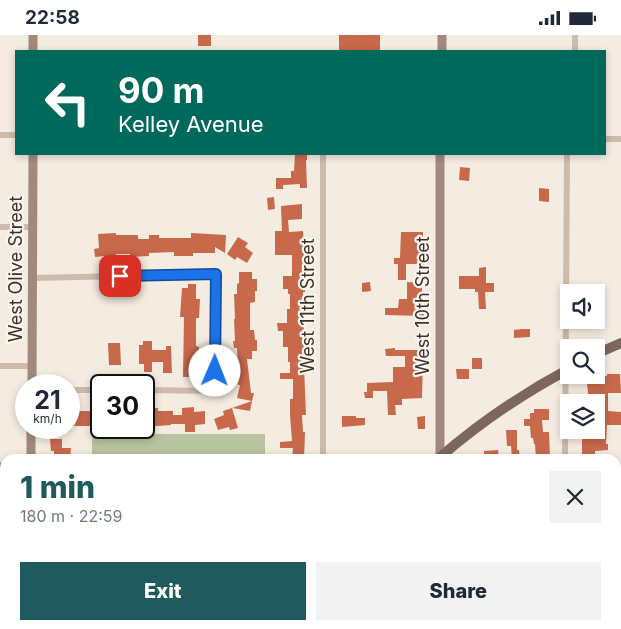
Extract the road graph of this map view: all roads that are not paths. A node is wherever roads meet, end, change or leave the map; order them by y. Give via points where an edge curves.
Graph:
1 (33, 35) edge
2 (442, 35) edge
3 (575, 35) edge
4 (33, 50) edge
5 (442, 50) edge
6 (574, 50) edge
7 (0, 135) edge
8 (15, 135) edge
9 (606, 139) edge
10 (621, 139) edge
11 (33, 155) edge
12 (324, 155) edge
13 (440, 155) edge
14 (567, 155) edge
15 (0, 227) edge
16 (33, 227) junction
17 (32, 278) junction
18 (567, 339) edge
19 (621, 343) edge
20 (605, 350) edge
21 (0, 366) edge
22 (32, 367) junction
23 (32, 374) edge
24 (560, 374) edge
25 (567, 384) edge
26 (155, 390) edge
27 (31, 439) edge
28 (31, 454) edge
29 (323, 454) edge
30 (439, 454) edge
31 (444, 454) edge
32 (565, 454) edge

1 - 4 street
2 - 5 street
3 - 6 street
7 - 8 street
9 - 10 street
11 - 16 street, West Olive Street
12 - 29 street, West 11th Street
13 - 30 street, West 10th Street
14 - 18 street
15 - 16 street
16 - 17 street, West Olive Street
17 - 22 street, West Olive Street
17 - 26 street via 216,274 215,391
19 - 20 main road
21 - 22 street
22 - 23 street, West Olive Street
24 - 31 main road via 491,417
25 - 32 street
27 - 28 street

